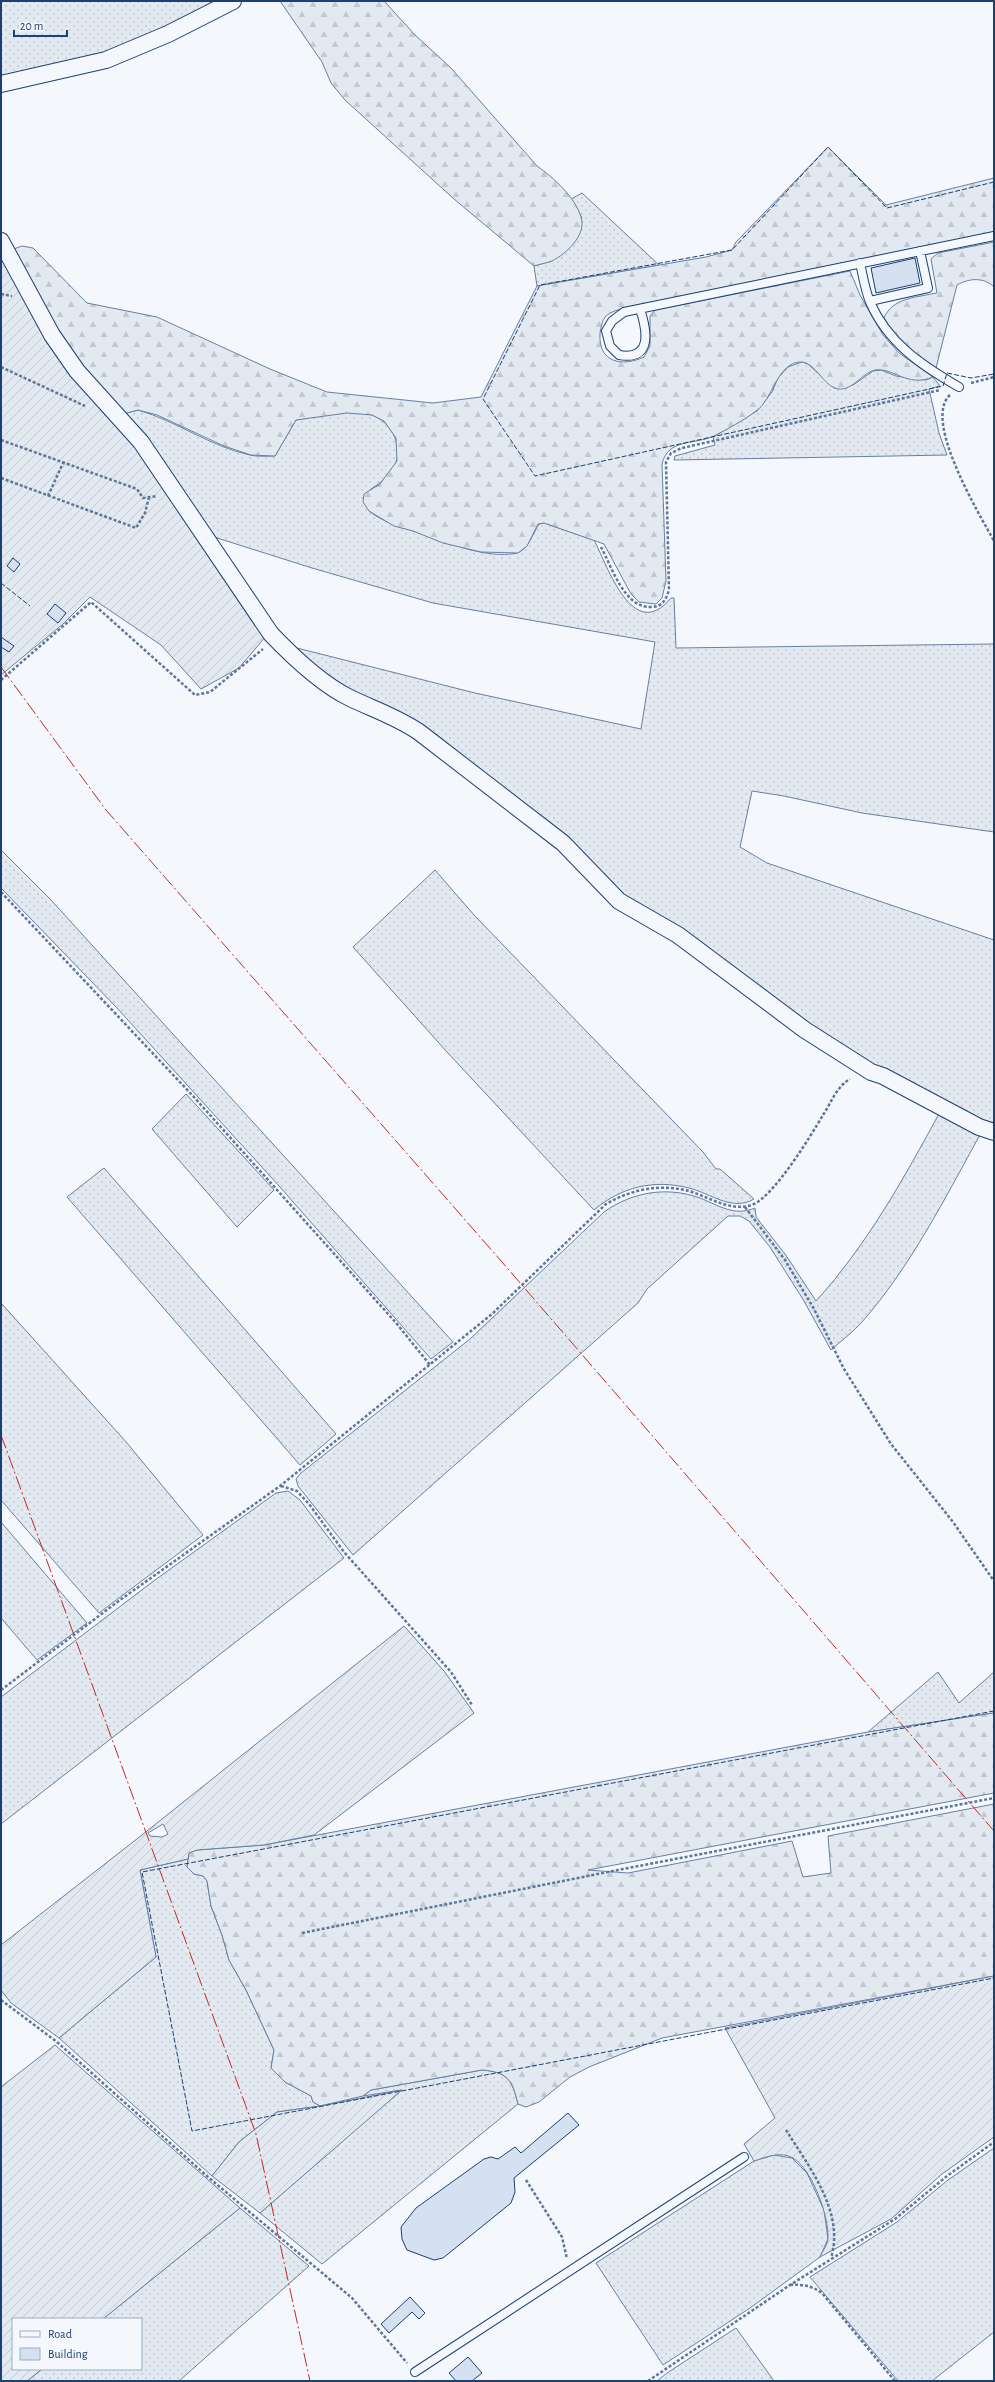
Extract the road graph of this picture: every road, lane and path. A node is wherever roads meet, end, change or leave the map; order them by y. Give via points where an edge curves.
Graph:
1 (233, 1) edge
2 (1, 84) edge
3 (994, 236) edge
4 (1, 241) edge
5 (920, 251) junction
6 (860, 263) junction
7 (870, 301) junction
8 (640, 309) junction
9 (1, 367) edge
10 (994, 377) edge
11 (959, 387) junction
12 (109, 407) junction
13 (1, 440) edge
14 (63, 463) junction
15 (1, 478) edge
16 (174, 492) junction
17 (48, 496) junction
18 (149, 497) junction
19 (994, 541) edge
20 (601, 547) dead end
21 (275, 639) junction
22 (1, 680) edge
23 (1, 892) edge
24 (872, 1072) junction
25 (994, 1132) edge
26 (745, 1207) junction
27 (430, 1365) junction
28 (280, 1486) junction
29 (994, 1581) edge
30 (1, 1690) edge
31 (472, 1705) dead end
32 (994, 1798) edge
33 (302, 1933) dead end
34 (1, 2000) edge
35 (786, 2130) dead end
36 (994, 2142) edge
37 (744, 2157) dead end
38 (526, 2180) dead end
39 (831, 2258) junction
40 (569, 2271) junction
41 (790, 2285) junction
42 (415, 2372) joint
43 (648, 2381) edge
44 (895, 2381) edge

1 - 2 street via 168,34 106,60
3 - 5 lane
4 - 12 street via 52,334 77,371
5 - 6 lane
5 - 7 lane via 928,288
6 - 7 lane
6 - 8 lane
7 - 11 lane via 891,338 911,357
8 - 8 lane via 646,331 644,346 634,356 619,355 610,346 606,331 608,326 624,312
9 - 12 path via 80,406
10 - 11 path
11 - 19 path via 947,398 942,412 943,426 956,466
11 - 20 path via 682,448 671,453 666,462 669,590 664,602 655,607 643,608 635,604
12 - 16 street via 141,442
13 - 14 path
14 - 17 path
14 - 18 path via 137,489 143,498
15 - 17 path
16 - 18 path
16 - 21 street
17 - 18 path via 136,528 145,513
21 - 22 path via 210,692 195,695 91,602
21 - 24 street via 331,686 349,697 400,719 521,809 563,843 619,901 678,935 805,1030
23 - 27 path via 193,1096 397,1324
24 - 25 street via 978,1127
24 - 26 path via 845,1081 780,1180 756,1203
26 - 27 path via 734,1207 685,1190 669,1188 646,1188 622,1195 592,1216 492,1314
26 - 29 path via 792,1272 844,1369 891,1444 953,1522
27 - 28 path via 351,1426
28 - 30 path via 132,1591
28 - 31 path via 297,1491 309,1504 344,1552 451,1672
32 - 33 path
34 - 42 path via 57,2042 208,2177 352,2298
35 - 39 path via 813,2172 829,2206 836,2237
36 - 39 path via 946,2176 895,2219
37 - 40 lane
38 - 40 path via 562,2237
39 - 41 path
40 - 42 lane
41 - 43 path
41 - 44 path via 802,2284 814,2287 822,2293

